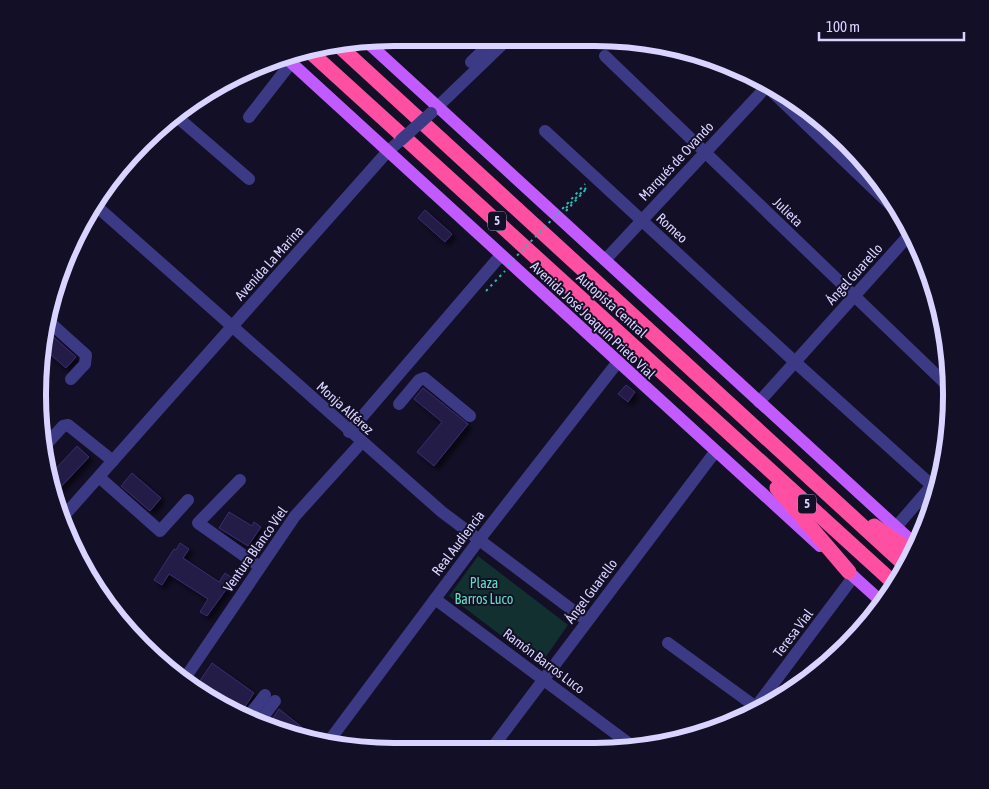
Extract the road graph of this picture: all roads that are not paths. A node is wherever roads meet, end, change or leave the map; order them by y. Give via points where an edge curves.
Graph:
1 (489, 46) edge
2 (500, 46) edge
3 (372, 47) edge
4 (343, 50) edge
5 (314, 56) edge
6 (605, 56) dead end
7 (291, 62) edge
8 (285, 64) edge
9 (760, 88) edge
10 (787, 104) edge
11 (434, 107) junction
12 (249, 117) dead end
13 (180, 120) edge
14 (545, 131) dead end
15 (388, 151) junction
16 (705, 152) junction
17 (249, 179) dead end
18 (879, 194) edge
19 (100, 209) edge
20 (642, 220) junction
21 (906, 238) edge
22 (504, 260) junction
23 (604, 260) junction
24 (854, 296) junction
25 (53, 326) edge
26 (232, 327) junction
27 (795, 362) junction
28 (617, 363) junction
29 (71, 378) dead end
30 (942, 381) edge
31 (391, 382) junction
32 (759, 402) junction
33 (470, 416) dead end
34 (349, 432) junction
35 (49, 441) edge
36 (361, 442) junction
37 (740, 443) junction
38 (715, 452) junction
39 (113, 461) junction
40 (99, 477) junction
41 (240, 480) dead end
42 (818, 484) junction
43 (931, 484) edge
44 (928, 496) edge
45 (188, 500) dead end
46 (67, 512) edge
47 (896, 527) junction
48 (478, 540) junction
49 (911, 540) edge
50 (907, 548) edge
51 (900, 561) edge
52 (260, 567) junction
53 (851, 574) junction
54 (890, 579) edge
55 (877, 598) edge
56 (435, 599) junction
57 (587, 621) junction
58 (668, 643) dead end
59 (187, 675) edge
60 (543, 680) junction
61 (761, 701) edge
62 (750, 707) edge
63 (253, 713) edge
64 (263, 717) edge
65 (332, 737) edge
66 (626, 741) edge
67 (496, 743) edge

1 - 11 street, Avenida La Marina
2 - 11 street, Avenida La Marina
3 - 11 main road
4 - 42 highway, Autopista Central / 5
5 - 37 highway, Autopista Central / 5
6 - 16 street, Julieta
7 - 15 main road, Avenida José Joaquín Prieto Vial
8 - 12 street
9 - 16 street, Marqués de Ovando
10 - 18 street
11 - 15 street, Avenida La Marina, bridge
11 - 23 main road
13 - 17 street
14 - 20 street, Romeo via 593,180
15 - 22 main road, Avenida José Joaquín Prieto Vial
15 - 26 street, Avenida La Marina
16 - 20 street, Marqués de Ovando
16 - 24 street, Julieta
19 - 26 street, Monja Alférez
20 - 23 street, Marqués de Ovando
20 - 27 street, Romeo
21 - 24 street, Ángel Guarello
22 - 28 main road, Avenida José Joaquín Prieto Vial
22 - 31 street
23 - 32 main road
24 - 27 street, Ángel Guarello
24 - 30 street, Julieta
25 - 29 street via 86,355 85,364
26 - 34 street, Monja Alférez
26 - 39 street, Avenida La Marina
27 - 32 street, Ángel Guarello
27 - 43 street
28 - 38 main road, Avenida José Joaquín Prieto Vial
28 - 48 street, Real Audiencia
31 - 33 street via 403,400 424,378
31 - 34 street
32 - 47 main road
34 - 36 street, Monja Alférez
35 - 39 street via 63,426 68,425
36 - 48 street, Monja Alférez
36 - 52 street, Ventura Blanco Viel via 295,516
37 - 53 highway
37 - 54 highway, Autopista Central / 5
38 - 53 main road, Avenida José Joaquín Prieto Vial
38 - 57 street, Ángel Guarello
39 - 40 street, Avenida La Marina
40 - 45 street via 160,531
40 - 46 street, Avenida La Marina
41 - 52 street via 198,523
42 - 50 highway
42 - 51 highway, Autopista Central / 5
44 - 47 street
47 - 49 main road
48 - 56 street, Real Audiencia
48 - 57 street, Monja Alférez
52 - 59 street, Ventura Blanco Viel
53 - 55 main road, Avenida José Joaquín Prieto Vial
53 - 61 street, Teresa Vial
56 - 60 street, Ramón Barros Luco
56 - 65 street, Real Audiencia
57 - 60 street, Ángel Guarello
58 - 62 street, Teresa Vial
60 - 66 street, Ramón Barros Luco
60 - 67 street, Ángel Guarello
63 - 64 street via 270,698

